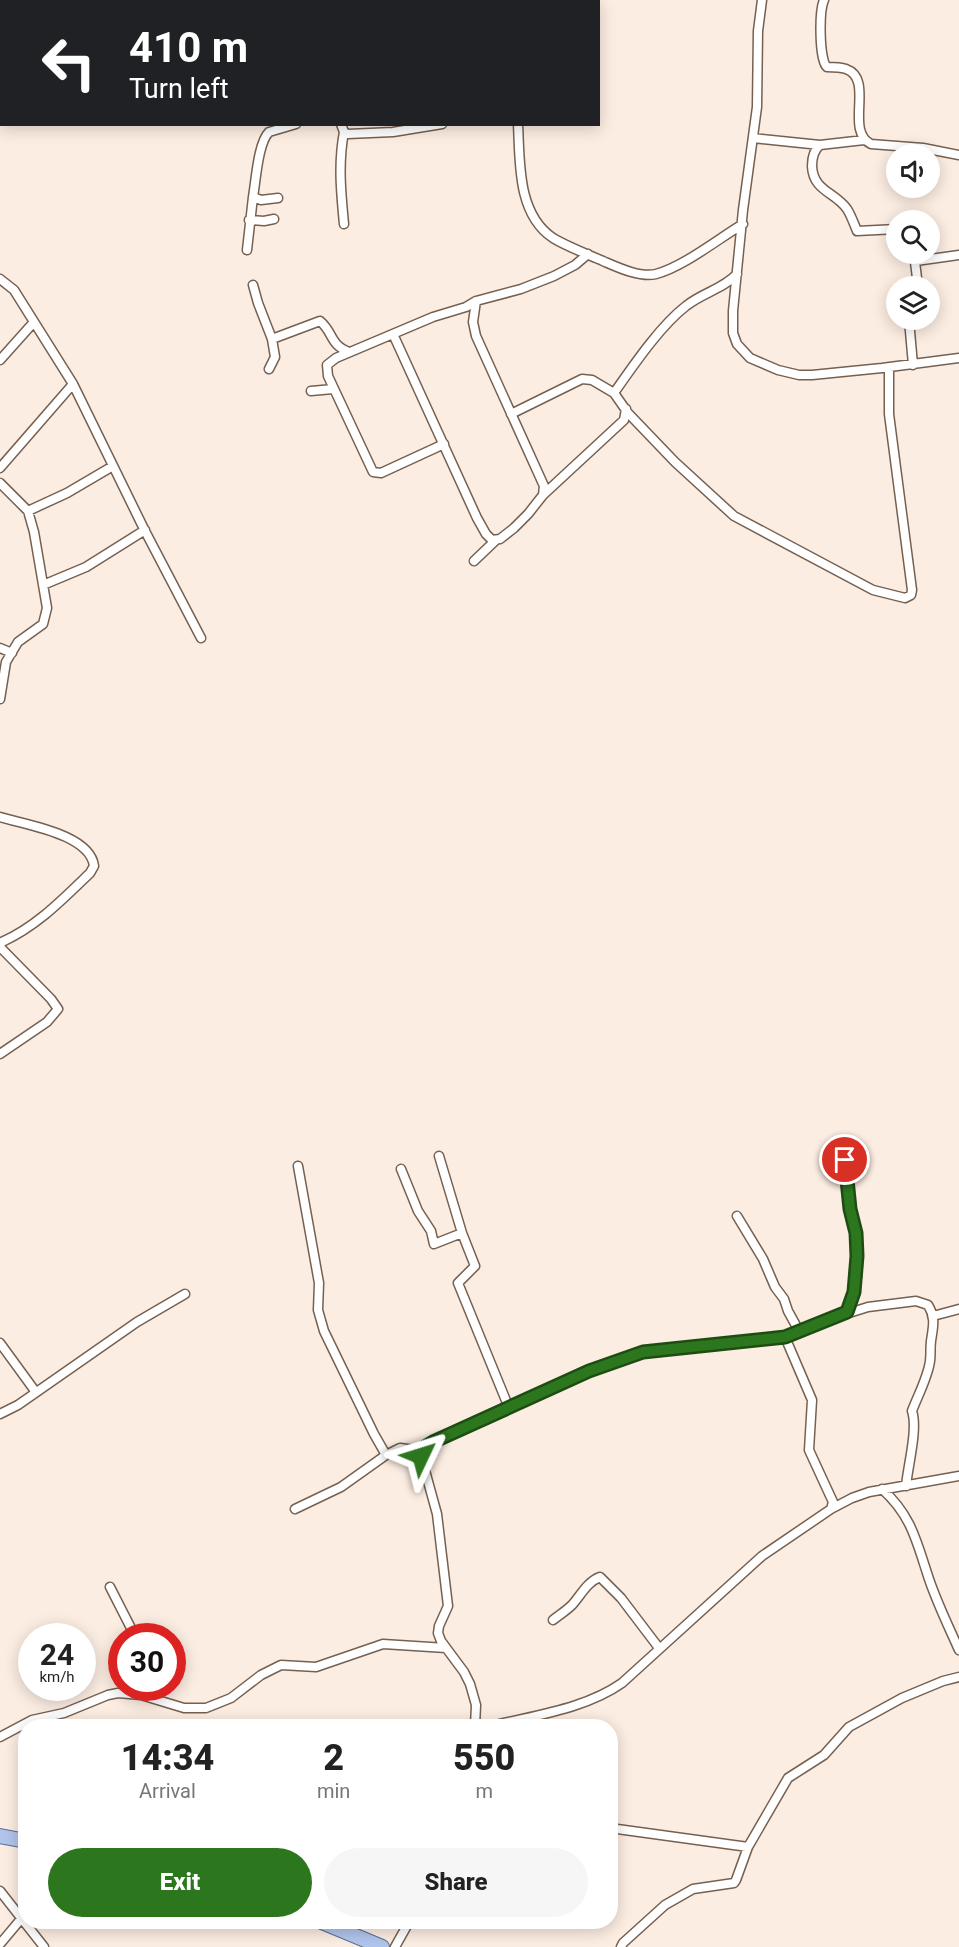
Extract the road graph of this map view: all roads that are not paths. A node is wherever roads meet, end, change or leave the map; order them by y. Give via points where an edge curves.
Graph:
1 (762, 0) edge
2 (824, 0) edge
3 (289, 126) edge
4 (420, 126) edge
5 (518, 126) edge
6 (342, 128) edge
7 (753, 138) junction
8 (864, 140) junction
9 (820, 145) junction
10 (959, 155) edge
11 (253, 197) junction
12 (278, 198) dead end
13 (274, 219) dead end
14 (249, 220) junction
15 (344, 224) dead end
16 (743, 224) junction
17 (886, 230) edge
18 (247, 250) dead end
19 (588, 254) junction
20 (959, 255) edge
21 (940, 256) edge
22 (737, 273) junction
23 (0, 279) edge
24 (253, 285) dead end
25 (476, 301) junction
26 (34, 322) junction
27 (910, 330) edge
28 (393, 334) junction
29 (272, 339) junction
30 (349, 352) junction
31 (959, 358) edge
32 (0, 360) edge
33 (914, 364) junction
34 (889, 368) junction
35 (269, 369) dead end
36 (73, 384) junction
37 (333, 388) junction
38 (311, 391) dead end
39 (614, 393) junction
40 (626, 409) junction
41 (512, 414) junction
42 (444, 444) junction
43 (113, 466) junction
44 (0, 468) edge
45 (0, 483) edge
46 (543, 495) junction
47 (28, 511) junction
48 (145, 530) junction
49 (496, 540) junction
50 (474, 561) dead end
51 (43, 585) junction
52 (201, 638) dead end
53 (0, 648) edge
54 (12, 653) junction
55 (0, 699) edge
56 (0, 817) edge
57 (0, 946) edge
58 (0, 1054) edge
59 (843, 1141) dead end
60 (439, 1156) dead end
61 (298, 1166) dead end
62 (401, 1169) dead end
63 (737, 1216) dead end
64 (462, 1233) junction
65 (185, 1294) dead end
66 (959, 1309) edge
67 (847, 1312) junction
68 (933, 1316) junction
69 (799, 1330) junction
70 (785, 1337) junction
71 (0, 1343) edge
72 (35, 1391) junction
73 (509, 1408) junction
74 (0, 1414) edge
75 (422, 1451) junction
76 (386, 1455) junction
77 (959, 1476) edge
78 (906, 1486) junction
79 (882, 1489) junction
80 (295, 1509) dead end
81 (831, 1509) junction
82 (111, 1587) dead end
83 (553, 1620) dead end
84 (129, 1623) edge
85 (446, 1648) junction
86 (659, 1648) junction
87 (959, 1650) edge
88 (959, 1677) edge
89 (108, 1695) edge
90 (168, 1701) edge
91 (37, 1719) edge
92 (475, 1719) edge
93 (520, 1719) edge
94 (18, 1727) edge
95 (0, 1737) edge
96 (618, 1829) edge
97 (0, 1836) edge
98 (18, 1839) edge
99 (748, 1847) junction
100 (0, 1891) edge
101 (18, 1915) edge
102 (18, 1923) edge
103 (29, 1929) edge
104 (339, 1929) edge
105 (405, 1929) edge
106 (0, 1944) edge
107 (44, 1947) edge
108 (382, 1947) edge
109 (395, 1947) edge
110 (621, 1947) edge

1 - 7 street
2 - 8 street via 822,60 827,67 846,69 856,76
3 - 11 street via 266,135
4 - 6 street via 368,134 348,134
5 - 19 street via 520,177 532,213 542,229 554,238
6 - 15 street
7 - 9 street
7 - 16 street
8 - 9 street
8 - 10 street
9 - 17 street via 812,162 813,177 846,208 857,231
11 - 12 street
11 - 14 street
13 - 14 street
14 - 18 street
16 - 19 street via 655,274 638,273
16 - 22 street
19 - 25 street via 554,276
20 - 21 street
22 - 34 street via 733,333 750,358 800,375
22 - 39 street via 728,283 686,306 644,352
23 - 26 street via 14,290
24 - 29 street
25 - 28 street
25 - 41 street via 476,336
26 - 32 street
26 - 36 street
27 - 33 street
28 - 30 street
28 - 42 street
29 - 30 street via 321,321 339,348
29 - 35 street via 274,357
30 - 37 street via 327,365
31 - 33 street
33 - 34 street
34 - 40 street via 890,414 912,590 905,598 873,590 734,516 675,462
36 - 43 street
36 - 44 street
37 - 38 street
37 - 42 street via 376,474
39 - 40 street
39 - 41 street via 592,380 582,379
40 - 46 street via 624,420
41 - 46 street via 544,486
42 - 49 street via 486,534
43 - 47 street
43 - 48 street
45 - 47 street
46 - 49 street via 528,514
47 - 51 street
48 - 51 street via 86,567
48 - 52 street
49 - 50 street
51 - 54 street via 47,608 43,624 18,642
53 - 54 street
54 - 55 street via 6,662
56 - 57 street via 58,833 91,855 94,866 35,923
57 - 58 street via 58,1009 47,1022
59 - 67 street via 856,1233 856,1275
60 - 64 street
61 - 76 street via 324,1331
62 - 64 street via 434,1244
63 - 69 street
64 - 73 street via 476,1266 458,1282
65 - 72 street
66 - 68 street
67 - 68 street via 916,1301 928,1305
67 - 69 street
68 - 78 street via 930,1363 912,1411 914,1428
69 - 70 street
70 - 73 street via 643,1352 589,1371
70 - 81 street via 812,1400 808,1447 833,1502
71 - 72 street
72 - 74 street
73 - 75 street via 435,1441
75 - 76 street via 405,1447
75 - 85 street via 421,1461 439,1526 448,1606 438,1633
76 - 80 street via 341,1487
77 - 78 street
78 - 79 street
79 - 81 street
79 - 87 street via 897,1502 913,1529
81 - 86 street via 762,1556
82 - 84 street
83 - 86 street via 600,1576
85 - 90 street via 383,1644 316,1666 281,1665 231,1698 206,1708 184,1708
85 - 92 street via 470,1684
86 - 93 street via 606,1694
88 - 99 street via 902,1698 849,1727 824,1755 788,1778
89 - 91 street via 64,1713
94 - 95 street
96 - 99 street
97 - 98 main road
99 - 110 street via 735,1882 693,1889 665,1905
100 - 101 street
102 - 106 street
103 - 107 street
104 - 108 main road
105 - 109 street

